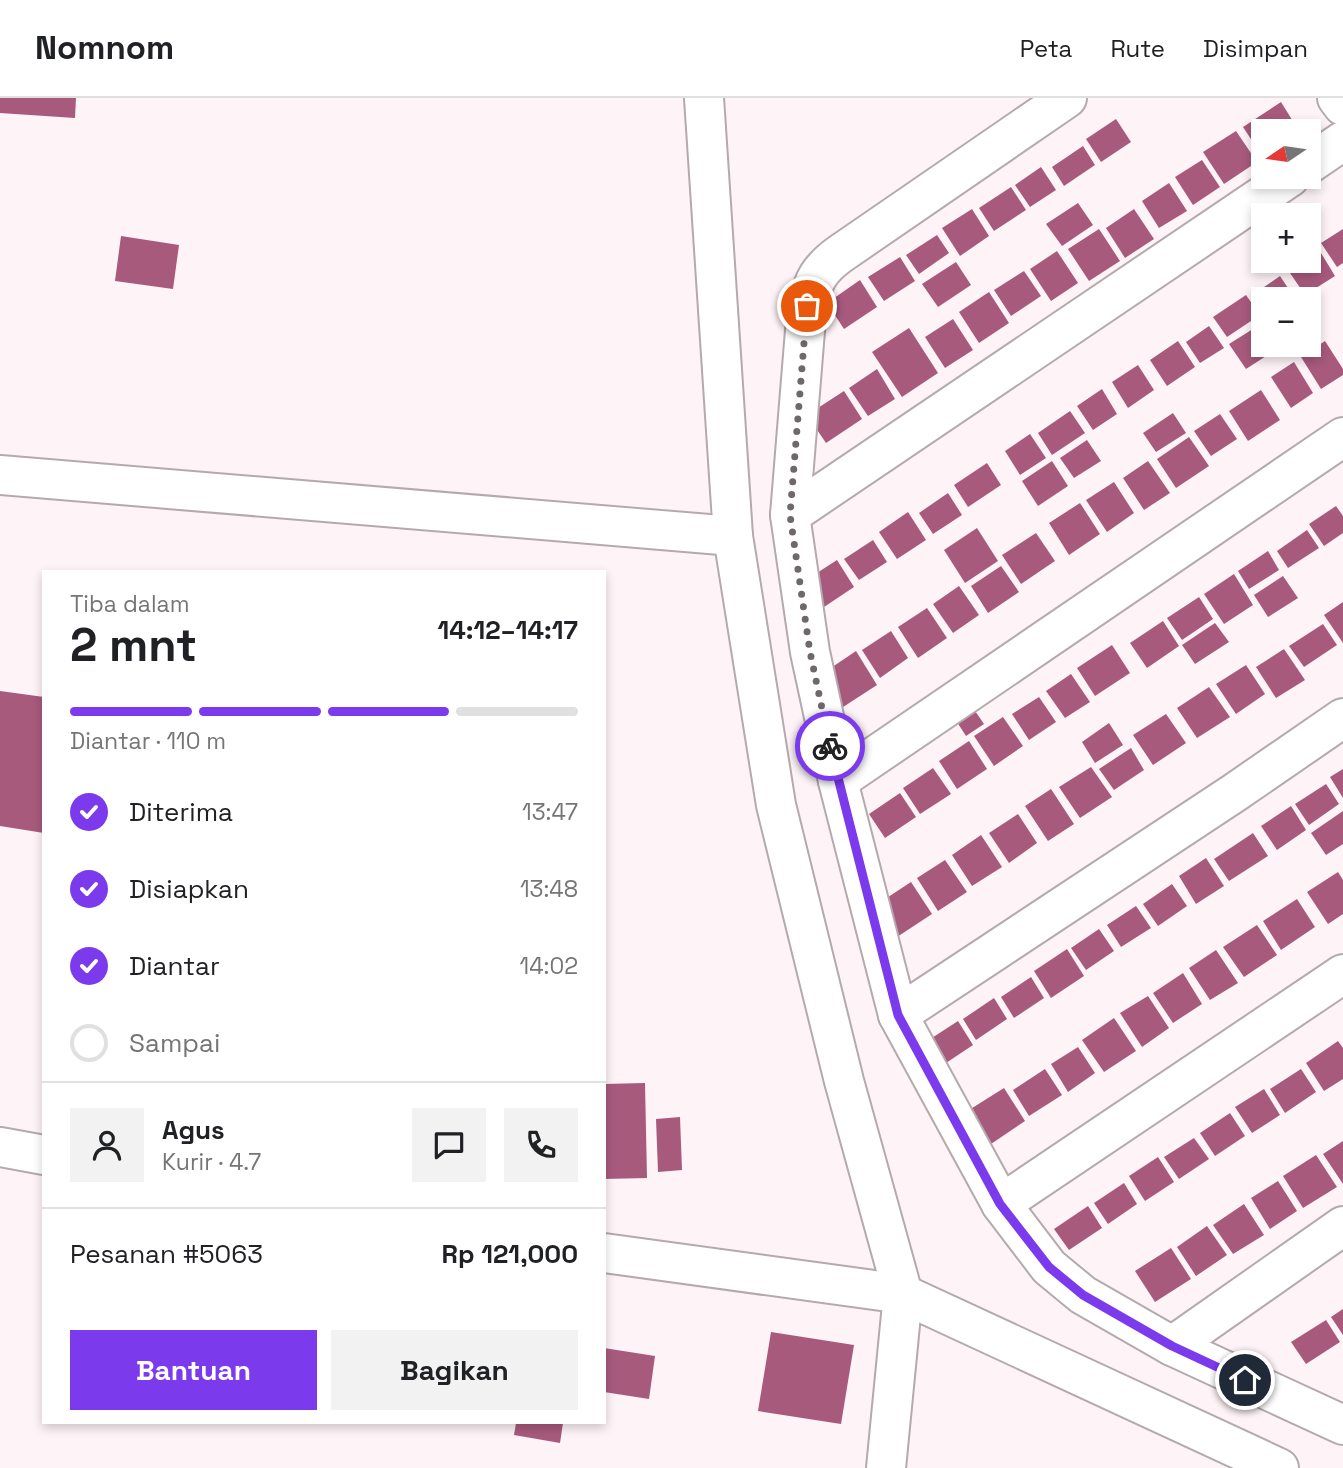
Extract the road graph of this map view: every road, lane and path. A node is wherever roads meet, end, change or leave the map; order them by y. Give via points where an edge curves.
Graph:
1 (704, 98) edge
2 (1067, 98) edge
3 (1337, 98) edge
4 (1343, 106) edge
5 (1343, 141) edge
6 (1321, 156) edge
7 (1272, 189) edge
8 (1343, 437) edge
9 (0, 475) edge
10 (790, 515) junction
11 (733, 536) junction
12 (1343, 718) edge
13 (838, 781) junction
14 (1343, 974) edge
15 (898, 1015) junction
16 (0, 1147) edge
17 (42, 1155) edge
18 (1000, 1204) junction
19 (1343, 1226) edge
20 (606, 1253) edge
21 (903, 1294) junction
22 (1172, 1346) junction
23 (1343, 1425) edge
24 (886, 1468) edge
25 (1279, 1468) edge

1 - 11 street
2 - 10 street via 840,254 813,282 807,306
3 - 4 street
5 - 6 street
7 - 10 street
8 - 13 street
9 - 11 street
10 - 13 street via 810,652
11 - 21 street via 776,805 844,1081
12 - 15 street
13 - 15 street
14 - 18 street
15 - 18 street
16 - 17 street
18 - 22 street via 1049,1267 1083,1295
19 - 22 street
20 - 21 street
21 - 24 street
21 - 25 street
22 - 23 street

